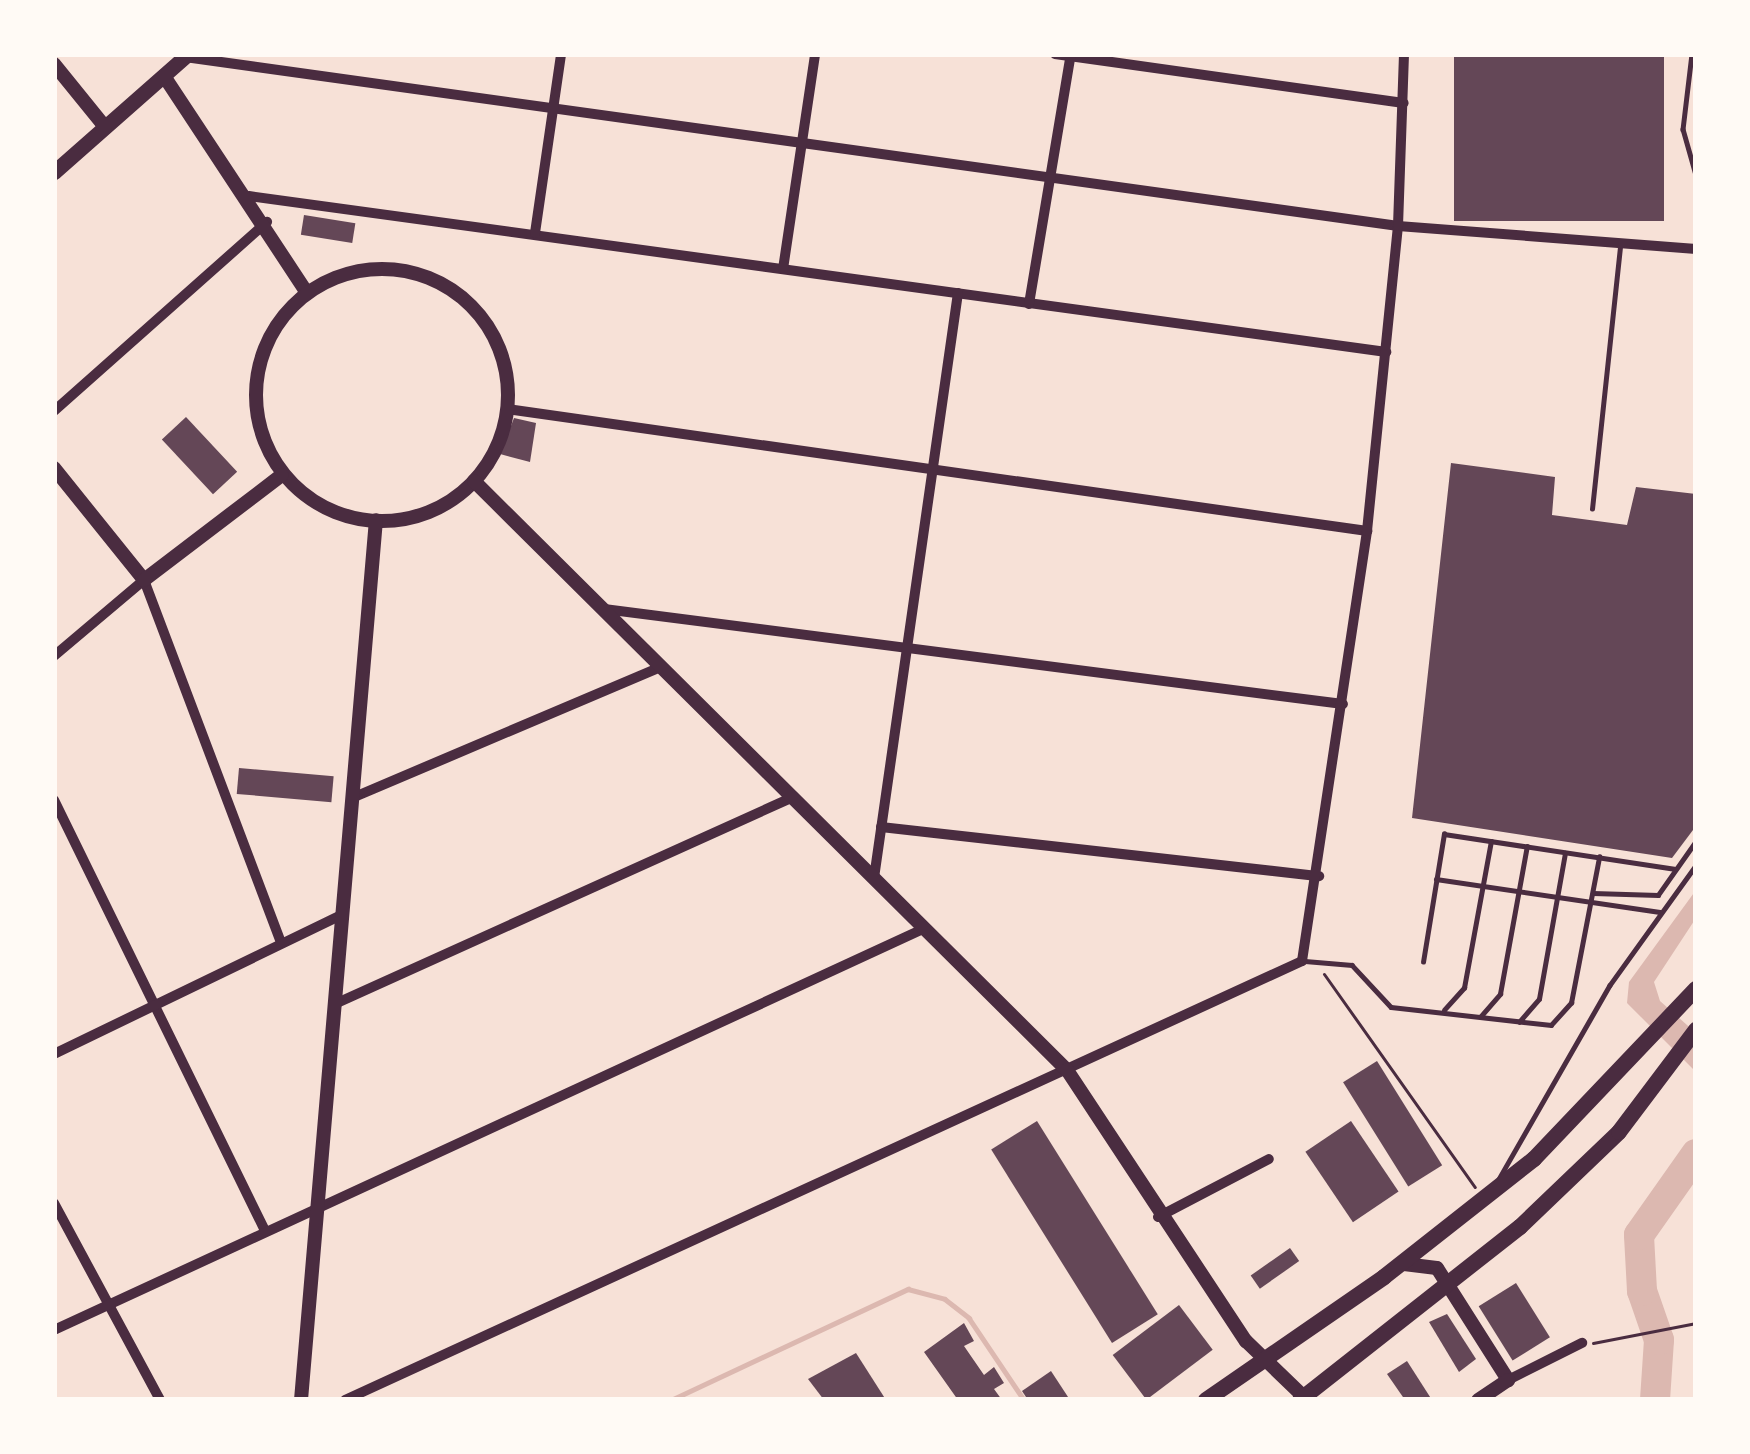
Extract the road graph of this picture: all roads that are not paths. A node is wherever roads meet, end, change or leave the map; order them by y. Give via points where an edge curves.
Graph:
1 (561, 54) edge
2 (815, 54) edge
3 (1055, 54) edge
4 (1404, 54) edge
5 (1692, 54) edge
6 (186, 55) edge
7 (1071, 55) edge
8 (54, 64) edge
9 (164, 76) junction
10 (1404, 103) junction
11 (554, 107) junction
12 (105, 127) junction
13 (802, 142) junction
14 (54, 172) edge
15 (1696, 175) edge
16 (1049, 178) junction
17 (249, 196) junction
18 (267, 222) junction
19 (1398, 226) junction
20 (536, 233) junction
21 (1621, 242) junction
22 (1696, 249) edge
23 (783, 269) junction
24 (308, 293) junction
25 (958, 293) junction
26 (1029, 304) junction
27 (1386, 352) junction
28 (507, 410) junction
29 (54, 411) edge
30 (54, 468) edge
31 (928, 468) junction
32 (282, 475) junction
33 (474, 481) junction
34 (1592, 509) dead end
35 (376, 520) junction
36 (1367, 530) junction
37 (144, 580) junction
38 (604, 609) junction
39 (902, 644) junction
40 (54, 656) edge
41 (660, 667) junction
42 (1342, 704) junction
43 (352, 798) junction
44 (792, 798) junction
45 (54, 800) edge
46 (881, 827) junction
47 (1491, 841) junction
48 (1696, 841) edge
49 (1527, 846) junction
50 (1565, 853) junction
51 (1599, 857) junction
52 (1696, 865) edge
53 (1675, 869) junction
54 (1319, 876) junction
55 (874, 878) junction
56 (1436, 879) junction
57 (1483, 886) junction
58 (1519, 891) junction
59 (1592, 892) junction
60 (1558, 897) junction
61 (1590, 901) junction
62 (1660, 912) junction
63 (340, 916) junction
64 (923, 929) junction
65 (280, 943) junction
66 (1302, 961) junction
67 (1423, 962) dead end
68 (1696, 989) edge
69 (337, 1004) junction
70 (151, 1007) junction
71 (1440, 1013) junction
72 (1480, 1017) junction
73 (1519, 1022) junction
74 (1696, 1030) edge
75 (54, 1054) edge
76 (1067, 1070) junction
77 (1269, 1159) dead end
78 (1488, 1195) junction
79 (54, 1203) edge
80 (316, 1205) junction
81 (1158, 1217) junction
82 (264, 1229) junction
83 (1398, 1266) junction
84 (1450, 1286) junction
85 (107, 1302) junction
86 (54, 1330) edge
87 (1582, 1343) road end
88 (1261, 1360) junction
89 (1508, 1380) junction
90 (160, 1400) edge
91 (301, 1400) edge
92 (345, 1400) edge
93 (1206, 1400) edge
94 (1303, 1400) edge
95 (1478, 1400) edge

1 - 11 street
2 - 13 street
3 - 7 street
4 - 10 street
5 - 15 lane via 1684,129
6 - 9 main road
6 - 11 street
7 - 10 street
7 - 16 street
8 - 12 street
9 - 12 main road
9 - 17 street
10 - 19 street
11 - 13 street
11 - 20 street
12 - 14 main road
13 - 16 street
13 - 23 street
16 - 19 street
16 - 26 street
17 - 18 street
17 - 20 street
18 - 24 street
18 - 29 street
19 - 21 street
19 - 27 street
20 - 23 street
21 - 22 street
21 - 34 lane
23 - 25 street
24 - 28 street via 370,268 440,283 492,334 508,377
24 - 32 street via 271,333 258,369 256,406
25 - 26 street
25 - 31 street
26 - 27 street
27 - 36 street
28 - 31 street
28 - 33 street via 496,448
30 - 37 street
31 - 36 street
31 - 39 street
32 - 35 street via 336,512
32 - 37 street
33 - 35 street via 443,505
33 - 38 street
35 - 43 street
36 - 42 street
37 - 40 street
37 - 65 street
38 - 39 street
38 - 41 street
39 - 42 street
39 - 46 street
41 - 43 street
41 - 44 street
42 - 54 street
43 - 63 street
44 - 55 street
44 - 69 street
45 - 70 street
46 - 54 street
46 - 55 street
47 - 49 lane
47 - 56 lane via 1444,834
47 - 57 lane
48 - 53 lane
49 - 50 lane
49 - 58 lane
50 - 51 lane
50 - 60 lane
51 - 53 lane
51 - 59 lane
52 - 62 lane
53 - 59 lane via 1658,895
54 - 66 street
55 - 64 street
56 - 57 lane
56 - 67 lane
57 - 58 lane
57 - 71 lane via 1464,988
58 - 60 lane
58 - 72 lane via 1500,994
59 - 61 lane
60 - 61 lane
60 - 73 lane via 1539,999
61 - 62 lane
61 - 73 lane via 1564,1016 1551,1025
62 - 78 lane
63 - 65 street
63 - 69 street
64 - 76 street
64 - 80 street
65 - 70 street
66 - 71 lane via 1352,965 1391,1007
66 - 76 street
68 - 78 main road via 1650,1045
69 - 80 street
70 - 75 street
70 - 82 street
71 - 72 lane
72 - 73 lane
74 - 84 main road via 1618,1132
76 - 81 street
76 - 92 street
77 - 81 street
78 - 83 main road
79 - 85 street
80 - 82 street
80 - 91 street
81 - 88 street
82 - 85 street
83 - 84 street via 1431,1263
83 - 88 main road
84 - 89 street
84 - 94 main road
85 - 86 street
85 - 90 street
87 - 89 street
88 - 93 main road
88 - 94 street
89 - 95 street

